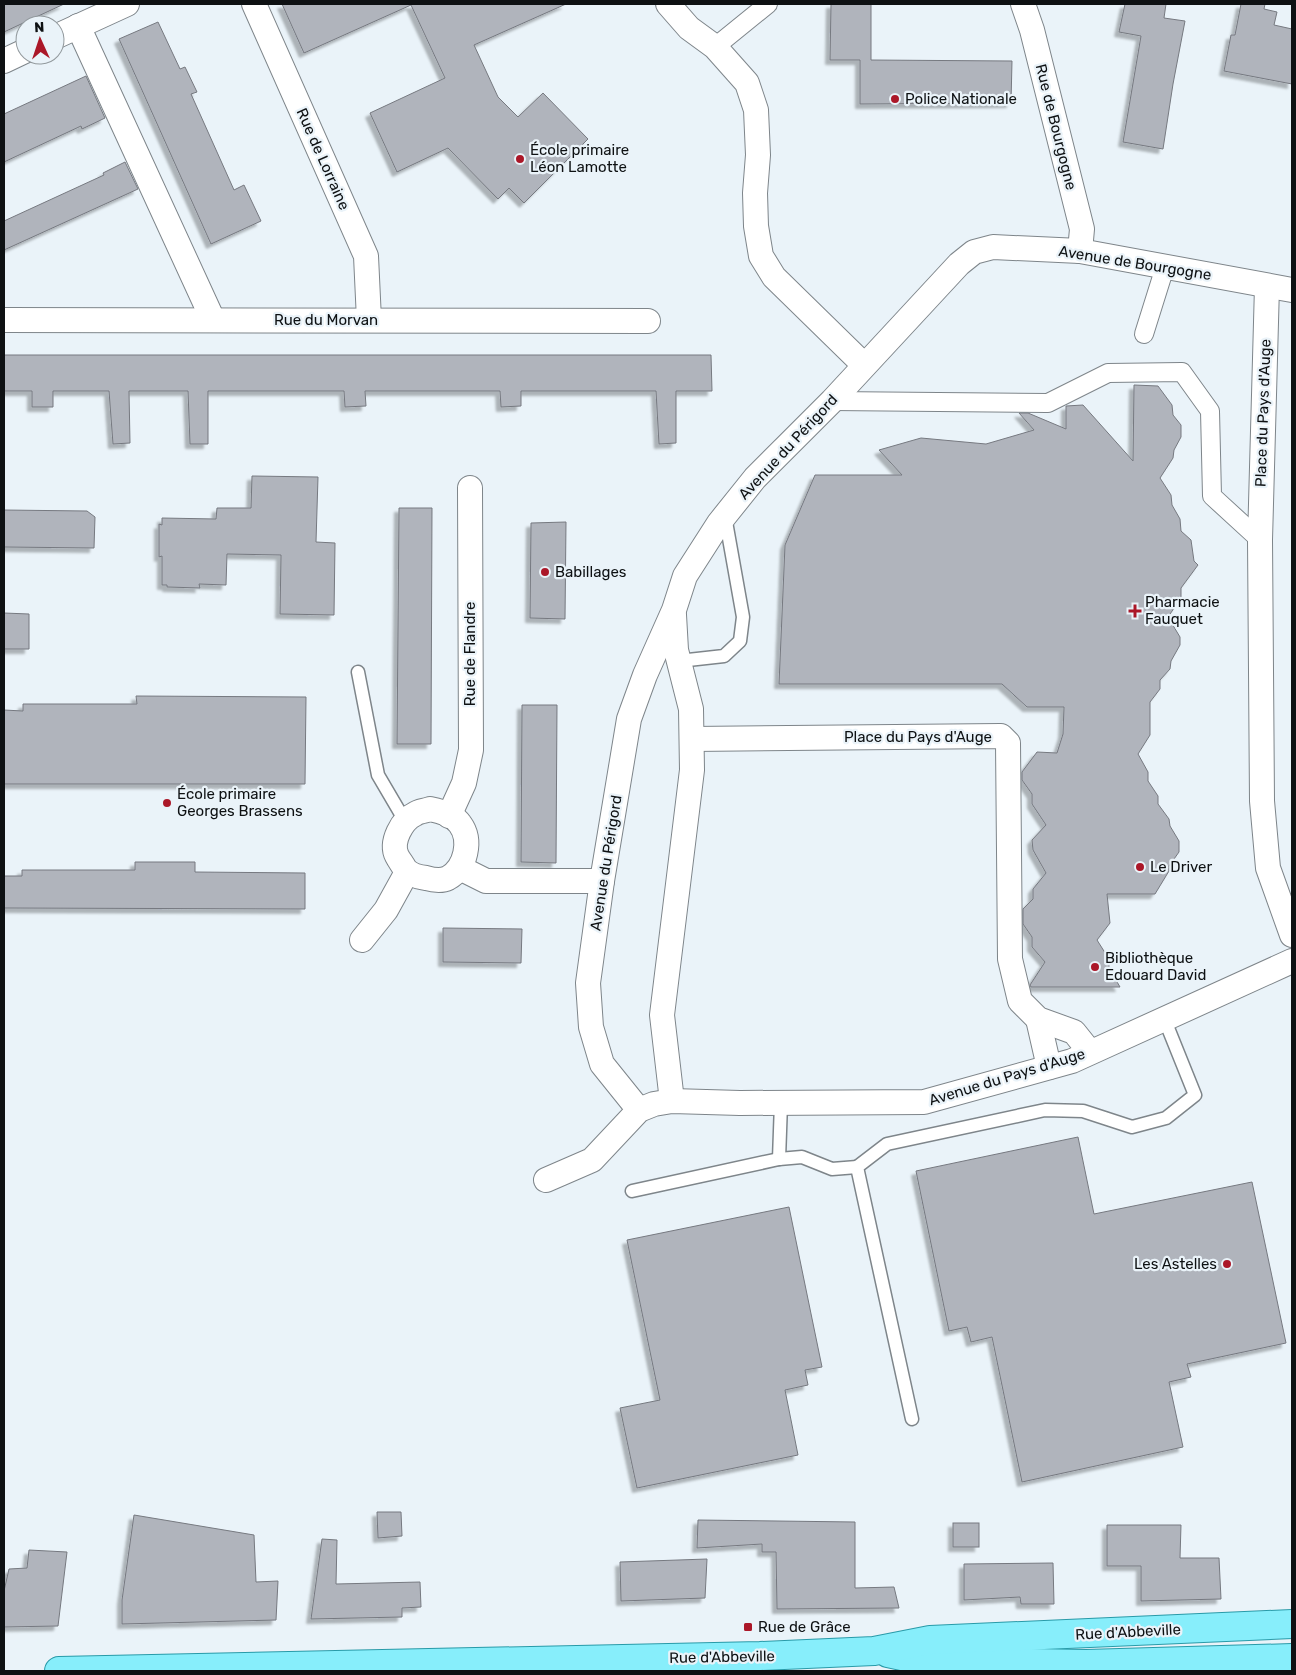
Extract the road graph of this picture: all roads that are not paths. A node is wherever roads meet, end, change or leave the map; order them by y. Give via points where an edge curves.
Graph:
1 (124, 4) edge
2 (254, 4) edge
3 (668, 4) edge
4 (768, 4) edge
5 (1024, 4) edge
6 (78, 26) junction
7 (65, 32) edge
8 (715, 47) junction
9 (1080, 252) junction
10 (1165, 267) junction
11 (1267, 286) junction
12 (1292, 290) edge
13 (4, 320) edge
14 (213, 320) junction
15 (369, 320) junction
16 (648, 321) dead end
17 (1144, 334) dead end
18 (864, 365) junction
19 (832, 401) junction
20 (470, 488) dead end
21 (725, 516) junction
22 (1260, 540) junction
23 (674, 610) junction
24 (679, 661) junction
25 (358, 672) dead end
26 (692, 739) junction
27 (449, 816) junction
28 (404, 821) junction
29 (460, 868) junction
30 (408, 872) junction
31 (602, 881) junction
32 (1292, 935) edge
33 (362, 940) dead end
34 (1292, 961) edge
35 (1164, 1018) junction
36 (1038, 1019) junction
37 (1090, 1052) junction
38 (1049, 1067) junction
39 (672, 1102) junction
40 (781, 1102) junction
41 (640, 1110) junction
42 (779, 1159) junction
43 (857, 1167) junction
44 (546, 1180) dead end
45 (632, 1191) dead end
46 (912, 1419) dead end
47 (1292, 1624) edge
48 (874, 1650) junction
49 (1292, 1658) edge
50 (787, 1663) edge
51 (737, 1664) edge
52 (60, 1671) edge

1 - 6 street
2 - 15 street, Rue de Lorraine via 366,256
3 - 8 street via 689,28
4 - 8 street
5 - 9 street, Rue de Bourgogne via 1082,229
6 - 7 street
6 - 14 street
8 - 18 street via 747,83 756,110 756,226 761,256 774,277
9 - 10 street, Avenue de Bourgogne
9 - 18 street, Avenue de Bourgogne via 1015,247 974,252
10 - 11 street, Avenue de Bourgogne
10 - 17 street
11 - 12 street, Avenue de Bourgogne
11 - 22 street, Place du Pays d'Auge
13 - 14 street, Rue du Morvan
14 - 15 street, Rue du Morvan
15 - 16 street, Rue du Morvan
18 - 19 street, Avenue du Périgord
19 - 21 street, Avenue du Périgord via 755,478
19 - 22 street via 1048,403 1108,373 1182,372 1210,411 1212,496
20 - 27 street, Rue de Flandre via 470,750 464,783
21 - 23 street, Avenue du Périgord via 685,576
21 - 24 lane via 743,617 740,641 724,656
22 - 32 street, Place du Pays d'Auge via 1262,782 1268,868
23 - 24 street, Avenue du Périgord
23 - 31 street, Avenue du Périgord via 629,719
24 - 26 street, Avenue du Périgord via 691,709
25 - 28 lane via 378,775
26 - 36 street, Place du Pays d'Auge via 1001,736 1008,744 1010,959 1020,1001
26 - 39 street, Avenue du Périgord via 692,770 662,1015
27 - 28 street via 442,811 430,810 415,813
27 - 29 street via 460,822 466,834 466,853
28 - 30 street via 396,838 396,854
29 - 30 street via 448,878 436,880
29 - 31 street via 486,881
30 - 33 street via 386,910
31 - 41 street, Avenue du Périgord via 588,983 591,1028 602,1064
34 - 35 street, Avenue du Pays d'Auge
35 - 37 street, Avenue du Pays d'Auge
35 - 43 lane via 1195,1095 1166,1118 1132,1127 1083,1111 1045,1110 887,1144
36 - 37 street, Place du Pays d'Auge via 1074,1032
36 - 38 street
37 - 38 street, Avenue du Pays d'Auge
38 - 40 street, Avenue du Pays d'Auge via 924,1102
39 - 40 street, Avenue du Pays d'Auge
39 - 41 street, Avenue du Pays d'Auge
40 - 42 lane
41 - 44 street via 592,1160
42 - 43 lane via 802,1157 832,1169
42 - 45 lane
43 - 46 lane
47 - 48 main road, Rue d'Abbeville via 930,1640
48 - 49 main road, Rue d'Abbeville via 926,1661 1086,1664
48 - 50 main road, Rue d'Abbeville
50 - 51 main road, Rue d'Abbeville
51 - 52 main road, Rue d'Abbeville

